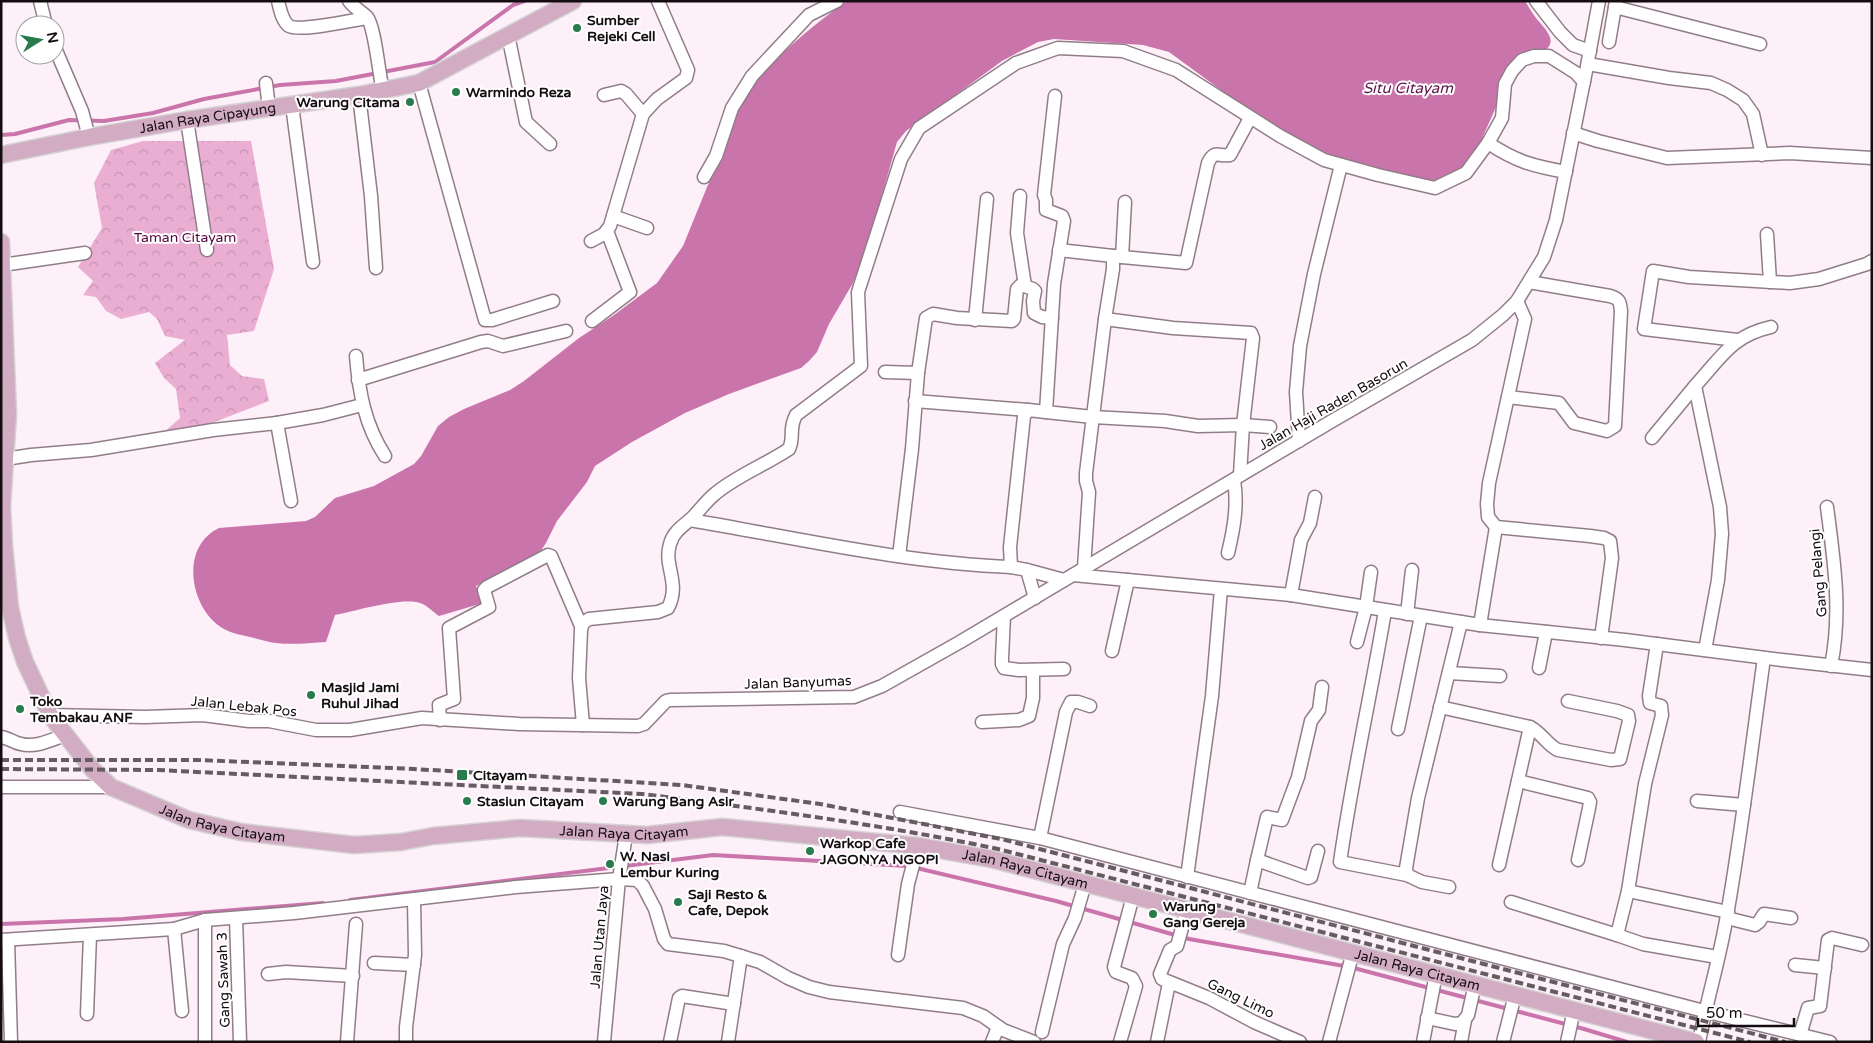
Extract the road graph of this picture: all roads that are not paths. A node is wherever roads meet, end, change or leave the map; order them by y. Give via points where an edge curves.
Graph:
1 (40, 1) edge
2 (278, 1) edge
3 (348, 1) edge
4 (573, 1) edge
5 (658, 1) edge
6 (837, 1) edge
7 (1536, 1) edge
8 (1599, 1) edge
9 (1615, 4) edge
10 (44, 15) edge
11 (367, 18) junction
12 (508, 35) junction
13 (1609, 42) dead end
14 (1760, 44) dead end
15 (62, 65) edge
16 (1587, 68) junction
17 (380, 77) junction
18 (419, 83) junction
19 (359, 95) junction
20 (604, 95) dead end
21 (1055, 96) dead end
22 (292, 105) junction
23 (643, 114) junction
24 (1250, 118) junction
25 (187, 120) junction
26 (85, 123) junction
27 (1573, 133) junction
28 (1488, 143) junction
29 (550, 144) dead end
30 (1762, 155) junction
31 (1, 156) edge
32 (1872, 158) edge
33 (1341, 165) junction
34 (1566, 172) junction
35 (704, 177) dead end
36 (1020, 196) dead end
37 (987, 199) dead end
38 (1125, 202) dead end
39 (613, 216) junction
40 (647, 228) dead end
41 (607, 231) junction
42 (1767, 234) dead end
43 (591, 240) dead end
44 (1, 242) edge
45 (207, 250) dead end
46 (1059, 250) junction
47 (85, 252) dead end
48 (1118, 257) junction
49 (1872, 261) edge
50 (313, 262) dead end
51 (2, 265) edge
52 (376, 268) dead end
53 (1529, 282) junction
54 (1770, 282) junction
55 (1025, 286) junction
56 (553, 301) dead end
57 (1517, 301) junction
58 (1052, 318) junction
59 (1105, 319) junction
60 (975, 320) junction
61 (592, 321) dead end
62 (1771, 326) dead end
63 (566, 332) dead end
64 (1738, 340) junction
65 (356, 356) dead end
66 (885, 372) dead end
67 (918, 373) junction
68 (358, 380) junction
69 (1695, 386) junction
70 (1508, 397) junction
71 (915, 401) junction
72 (362, 405) junction
73 (1028, 410) junction
74 (1046, 412) junction
75 (1093, 417) junction
76 (278, 423) junction
77 (1243, 425) junction
78 (1270, 427) dead end
79 (1652, 438) dead end
80 (1299, 441) junction
81 (4, 451) edge
82 (385, 456) dead end
83 (1237, 478) junction
84 (1315, 497) dead end
85 (291, 501) dead end
86 (1827, 507) dead end
87 (690, 520) junction
88 (1496, 527) junction
89 (1228, 554) dead end
90 (900, 556) junction
91 (4, 567) edge
92 (1011, 567) junction
93 (1084, 568) junction
94 (1027, 570) junction
95 (1412, 570) dead end
96 (1371, 572) dead end
97 (1068, 578) junction
98 (1128, 580) junction
99 (1221, 589) junction
100 (1291, 595) junction
101 (1035, 598) junction
102 (1366, 608) junction
103 (1385, 610) junction
104 (1407, 614) junction
105 (1004, 616) junction
106 (1421, 616) junction
107 (1461, 622) junction
108 (1480, 625) junction
109 (581, 626) junction
110 (1546, 632) junction
111 (1601, 638) junction
112 (1357, 642) dead end
113 (1657, 644) junction
114 (1705, 650) junction
115 (1112, 651) dead end
116 (1764, 658) junction
117 (1832, 666) junction
118 (1539, 668) dead end
119 (1064, 669) dead end
120 (1033, 670) junction
121 (1872, 670) edge
122 (1450, 672) junction
123 (1500, 676) dead end
124 (1322, 687) dead end
125 (1568, 701) dead end
126 (1090, 706) dead end
127 (1440, 707) junction
128 (50, 715) junction
129 (440, 720) junction
130 (982, 722) dead end
131 (583, 725) junction
132 (1530, 727) junction
133 (1398, 729) dead end
134 (65, 735) junction
135 (1, 737) edge
136 (1518, 781) junction
137 (1, 787) edge
138 (111, 787) junction
139 (1697, 800) dead end
140 (1744, 805) junction
141 (900, 812) dead end
142 (1040, 838) junction
143 (625, 842) junction
144 (917, 851) junction
145 (1318, 851) dead end
146 (1257, 860) junction
147 (1578, 860) dead end
148 (1499, 864) dead end
149 (620, 874) junction
150 (1407, 875) junction
151 (1186, 877) junction
152 (1449, 887) dead end
153 (1083, 888) junction
154 (1628, 891) junction
155 (1250, 893) junction
156 (414, 900) junction
157 (1131, 902) junction
158 (1511, 902) dead end
159 (1187, 910) junction
160 (1727, 915) junction
161 (236, 918) junction
162 (1791, 918) dead end
163 (205, 920) junction
164 (356, 924) dead end
165 (174, 929) junction
166 (90, 935) junction
167 (1617, 935) junction
168 (4, 940) edge
169 (1862, 945) dead end
170 (898, 955) dead end
171 (741, 956) junction
172 (1717, 957) junction
173 (1351, 958) junction
174 (374, 963) dead end
175 (414, 965) junction
176 (1796, 965) dead end
177 (1825, 968) junction
178 (268, 974) dead end
179 (353, 976) junction
180 (1436, 979) junction
181 (1169, 983) junction
182 (1474, 988) junction
183 (1514, 1002) junction
184 (734, 1004) junction
185 (182, 1011) dead end
186 (1704, 1011) junction
187 (1428, 1013) junction
188 (87, 1014) dead end
189 (1467, 1014) junction
190 (1573, 1016) junction
191 (998, 1027) junction
192 (1800, 1035) junction
193 (1038, 1037) edge
194 (1567, 1040) edge
195 (11, 1042) edge
196 (205, 1042) edge
197 (240, 1042) edge
198 (347, 1042) edge
199 (406, 1042) edge
200 (604, 1042) edge
201 (670, 1042) edge
202 (728, 1042) edge
203 (992, 1042) edge
204 (1120, 1042) edge
205 (1158, 1042) edge
206 (1300, 1042) edge
207 (1329, 1042) edge
208 (1423, 1042) edge
209 (1461, 1042) edge
210 (1503, 1042) edge
211 (1697, 1042) edge
212 (1830, 1042) edge

1 - 10 street
2 - 11 street via 286,22 293,27 306,28
3 - 11 street
4 - 12 main road, Jalan Raya Cipayung
5 - 23 street via 688,70 686,78 657,99
6 - 35 street via 809,16 752,76 732,108 716,156
7 - 16 street via 1574,45
8 - 16 street, Jalan Haji Raden Basorun
9 - 13 street
9 - 14 street
11 - 17 street via 376,46
12 - 18 main road, Jalan Raya Cipayung
12 - 29 street via 526,122
15 - 26 street
16 - 27 street, Jalan Haji Raden Basorun
16 - 28 street via 1576,73 1549,56 1522,60 1505,84 1502,118
16 - 30 street via 1711,82 1743,100 1752,114
17 - 18 main road, Jalan Raya Cipayung
17 - 19 main road, Jalan Raya Cipayung
18 - 56 street via 485,320
19 - 22 main road, Jalan Raya Cipayung
19 - 52 street
20 - 23 street via 621,91
21 - 46 street via 1044,195 1046,210 1064,218
22 - 25 main road, Jalan Raya Cipayung via 267,93
22 - 50 street
23 - 39 street
24 - 33 street via 1324,160
24 - 48 street via 1230,155 1216,154 1208,163 1186,262
24 - 87 street via 1176,70 1123,51 1058,48 1016,63 919,128 902,159 858,292 861,366 796,415 790,425 792,443 789,450 716,493
25 - 26 main road, Jalan Raya Cipayung
25 - 45 street
26 - 31 main road, Jalan Raya Cipayung
27 - 30 street via 1667,158
27 - 34 street, Jalan Haji Raden Basorun
28 - 33 street via 1466,174 1435,188
28 - 34 street via 1532,166
30 - 32 street via 1790,153
33 - 80 street via 1300,346 1296,392
34 - 53 street, Jalan Haji Raden Basorun via 1561,202 1544,257
36 - 55 street via 1017,233
37 - 60 street
38 - 48 street
39 - 40 street
39 - 41 street
41 - 43 street
41 - 61 street via 630,292
42 - 54 street
44 - 51 main road, Jalan Raya Citayam
46 - 48 street
46 - 58 street
47 - 51 street
48 - 59 street
49 - 54 street via 1820,279
51 - 81 main road, Jalan Raya Citayam via 8,414
53 - 57 street, Jalan Haji Raden Basorun
53 - 70 street via 1610,296 1620,301 1615,426 1607,431 1580,425 1571,421 1559,403
54 - 64 street via 1689,277 1653,271 1644,328
55 - 58 street via 1036,291 1034,313
55 - 60 street via 1017,288 1013,321
57 - 70 street via 1525,318
57 - 80 street, Jalan Haji Raden Basorun via 1472,340
58 - 74 street
59 - 75 street
59 - 77 street via 1172,328 1251,333
60 - 67 street via 928,316
62 - 64 street
63 - 68 street via 506,345 481,342
64 - 69 street
65 - 68 street
66 - 67 street
67 - 71 street
68 - 72 street
69 - 79 street
69 - 114 street via 1720,507 1722,534 1718,580
70 - 88 street via 1487,504 1488,517
71 - 73 street
71 - 90 street
72 - 76 street
72 - 82 street
73 - 74 street
73 - 92 street via 1024,416 1010,547
74 - 75 street
75 - 77 street via 1198,426
75 - 93 street via 1086,473 1090,492
76 - 81 street via 91,450 31,455
76 - 85 street
77 - 78 street
77 - 83 street
80 - 83 street, Jalan Haji Raden Basorun
81 - 91 main road, Jalan Raya Citayam
83 - 89 street via 1236,510
83 - 93 street, Jalan Haji Raden Basorun
84 - 100 street via 1310,523 1301,540
86 - 117 street, Gang Pelangi via 1837,593
87 - 90 street
87 - 109 street via 675,534 670,544 674,585 668,608 658,612 589,619
88 - 108 street
88 - 111 street via 1590,536 1610,542 1612,558
90 - 92 street via 963,565
91 - 128 main road, Jalan Raya Citayam via 17,638
92 - 94 street
93 - 97 street, Jalan Haji Raden Basorun
94 - 97 street
94 - 101 street
95 - 104 street
96 - 102 street
97 - 98 street
97 - 101 street, Jalan Haji Raden Basorun
98 - 99 street
98 - 115 street
99 - 100 street
99 - 151 street via 1212,696
100 - 102 street
101 - 105 street, Jalan Haji Raden Basorun
102 - 103 street
102 - 112 street
103 - 104 street
103 - 150 street via 1340,862
104 - 106 street
105 - 120 street via 1004,668
105 - 131 street, Jalan Banyumas via 882,686 854,697 670,700 641,725
106 - 107 street
106 - 133 street
107 - 108 street
107 - 122 street
108 - 110 street
109 - 129 street via 552,556 548,555 487,587 484,590 490,607 448,628 454,699 439,705
109 - 131 street via 579,678
110 - 111 street
110 - 118 street
111 - 113 street
113 - 114 street
113 - 154 street via 1649,696 1650,703 1661,706 1662,715 1645,784
114 - 116 street
116 - 117 street
116 - 140 street
117 - 121 street
119 - 120 street
120 - 130 street via 1029,716 1019,720
122 - 123 street
122 - 127 street
124 - 146 street via 1319,710 1311,721 1294,788 1282,820 1267,817
125 - 132 street via 1628,716 1620,759 1558,750 1539,731
126 - 142 street via 1071,702 1066,712
127 - 132 street
127 - 150 street via 1418,798
128 - 129 street, Jalan Lebak Pos via 203,715 269,721 316,730 350,730 422,718
128 - 134 main road, Jalan Raya Citayam
129 - 131 street, Jalan Lebak Pos
132 - 136 street
134 - 135 street via 41,744 21,745
134 - 138 main road, Jalan Raya Citayam
136 - 147 street via 1588,798 1590,808
136 - 148 street
137 - 138 street
138 - 143 main road, Jalan Raya Citayam via 189,820 241,832 354,845 520,828
139 - 140 street
140 - 160 street
141 - 142 street
142 - 151 street
143 - 144 main road, Jalan Raya Citayam via 647,836 722,827
143 - 149 street, Jalan Utan Jaya
144 - 153 main road, Jalan Raya Citayam via 991,859
144 - 170 street via 908,884
145 - 146 street via 1308,878
146 - 155 street
149 - 156 street
149 - 171 street via 637,880 643,886 668,944 708,948
149 - 200 street, Jalan Utan Jaya
150 - 152 street via 1422,882
151 - 155 street
153 - 157 main road, Jalan Raya Citayam
153 - 193 street via 1075,918 1063,944
154 - 160 street
154 - 167 street
155 - 186 street
156 - 161 street
156 - 175 street
157 - 159 main road, Jalan Raya Citayam
157 - 204 street via 1114,970 1132,978 1136,986
158 - 167 street
159 - 173 main road, Jalan Raya Citayam
159 - 181 street via 1177,946 1170,950 1160,974
160 - 162 street via 1755,925 1764,914
160 - 172 street
161 - 163 street
161 - 197 street, Gang Sawah 3
163 - 165 street
163 - 196 street
164 - 179 street
165 - 166 street
165 - 185 street
166 - 168 street
166 - 188 street
167 - 172 street via 1643,944
168 - 195 street
169 - 177 street via 1829,938
171 - 184 street
171 - 191 street via 809,987 962,1008 983,1016
172 - 186 street
173 - 180 main road, Jalan Raya Citayam
173 - 207 street
174 - 175 street
175 - 199 street
176 - 177 street
177 - 192 street via 1820,1006 1808,1008
178 - 179 street
179 - 198 street
180 - 182 main road, Jalan Raya Citayam
180 - 187 street
181 - 205 street
181 - 206 street, Gang Limo via 1209,998
182 - 183 main road, Jalan Raya Citayam
182 - 189 street
183 - 190 main road, Jalan Raya Citayam
183 - 210 street
184 - 201 street via 682,996
184 - 202 street
186 - 192 street
186 - 211 street
187 - 189 street via 1455,1024 1462,1023
187 - 208 street
189 - 209 street
190 - 194 street
190 - 211 main road, Jalan Raya Citayam
191 - 193 street via 1019,1037
191 - 203 street
192 - 212 street

